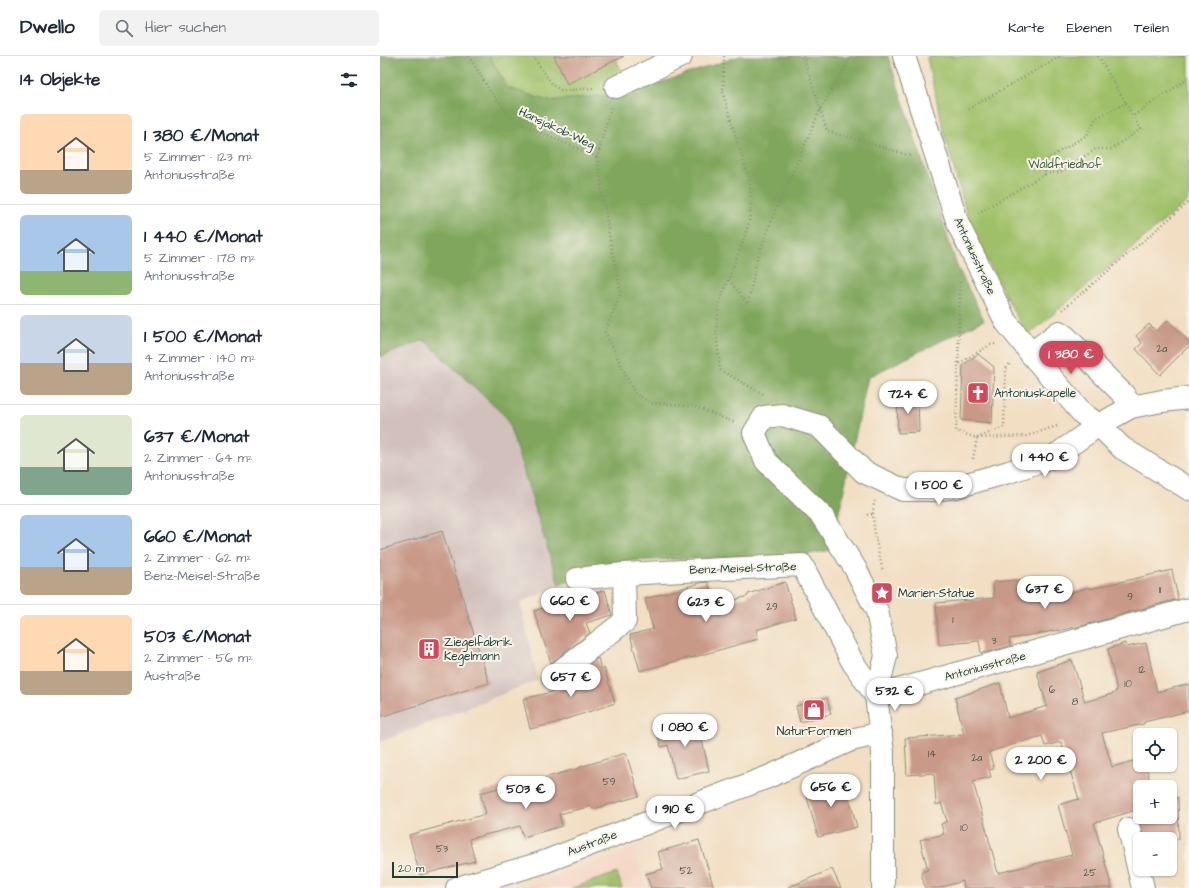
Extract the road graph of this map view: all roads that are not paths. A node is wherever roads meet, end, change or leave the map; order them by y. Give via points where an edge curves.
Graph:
1 (681, 56) edge
2 (904, 56) edge
3 (616, 87) road end
4 (1027, 349) junction
5 (1189, 398) edge
6 (1131, 407) junction
7 (1099, 426) junction
8 (1189, 490) edge
9 (624, 574) junction
10 (578, 579) dead end
11 (1189, 609) edge
12 (552, 677) dead end
13 (876, 696) junction
14 (881, 734) junction
15 (1129, 829) dead end
16 (457, 888) edge
17 (883, 888) edge
18 (1143, 888) edge

1 - 3 street
2 - 4 street, Antoniusstraße via 958,224 1006,322
4 - 6 street via 1059,332 1124,395
4 - 7 street, Antoniusstraße via 1083,414
5 - 6 street
6 - 7 street
7 - 8 street, Antoniusstraße via 1122,448
7 - 13 street via 1053,457 1009,472 956,487 903,490 864,472 819,426 782,415 764,417 754,433 766,461 822,516 855,568 877,611 886,656
9 - 10 street
9 - 12 street via 625,620
9 - 13 street, Benz-Meisel-Straße via 802,565 852,661
11 - 13 street, Antoniusstraße
13 - 14 street, Benz-Meisel-Straße
14 - 16 street, Austraße via 851,740 768,777 541,863
14 - 17 street, Benz-Meisel-Straße
15 - 18 street

